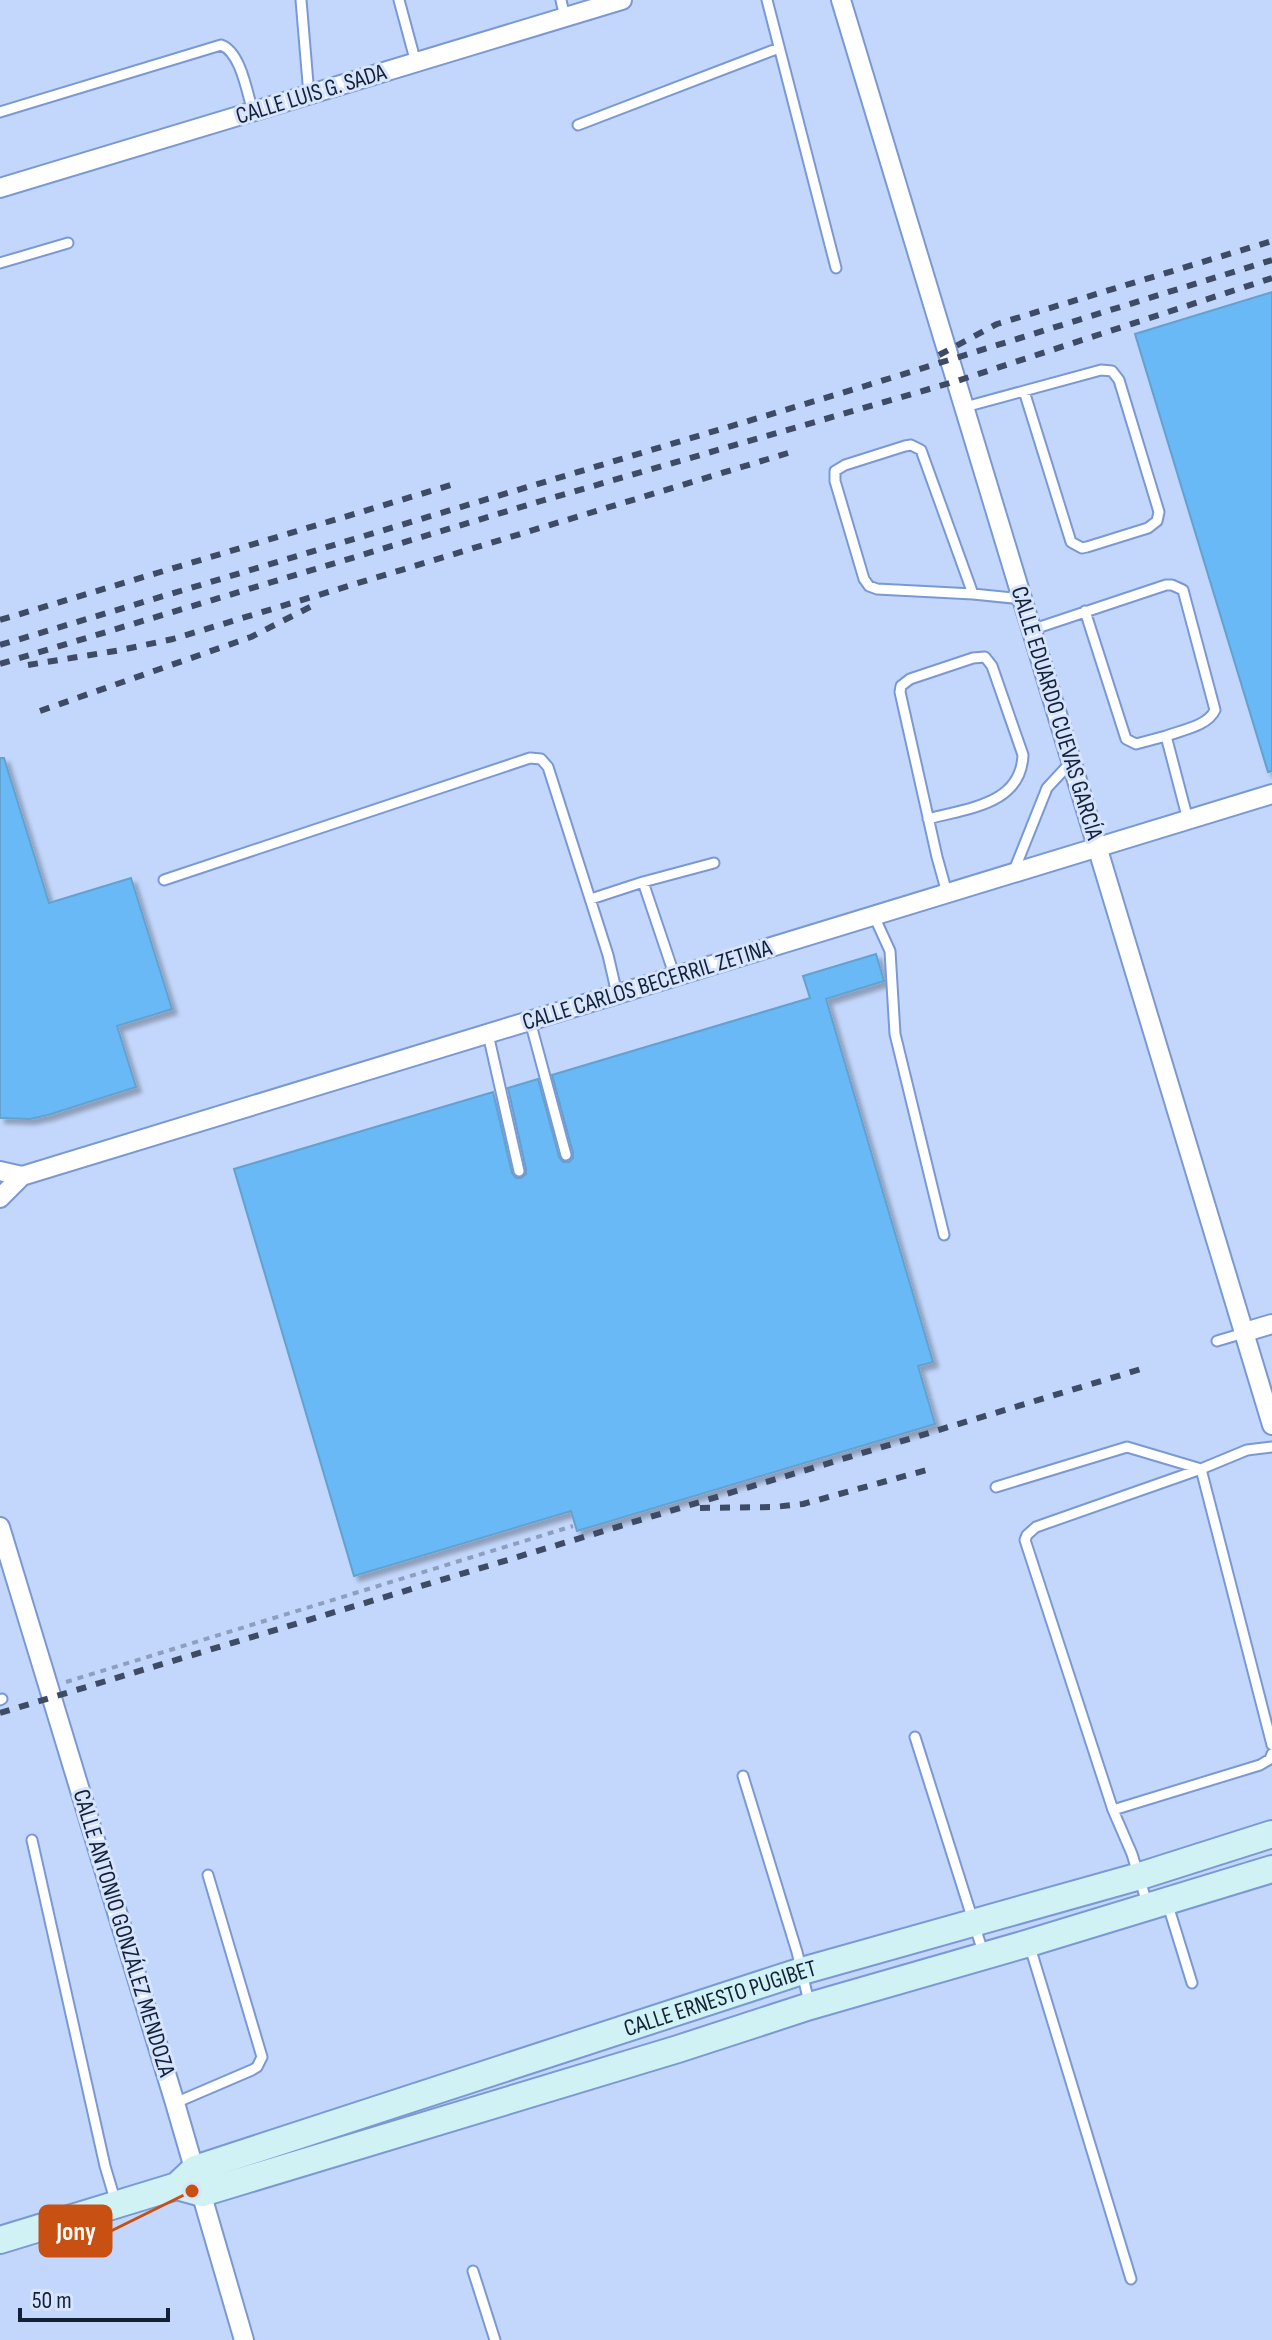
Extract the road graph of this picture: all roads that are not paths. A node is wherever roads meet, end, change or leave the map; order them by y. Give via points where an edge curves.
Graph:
1 (301, 0) edge
2 (399, 0) edge
3 (622, 0) edge
4 (767, 0) edge
5 (841, 0) edge
6 (563, 9) edge
7 (779, 48) junction
8 (416, 63) junction
9 (309, 95) junction
10 (0, 112) edge
11 (253, 112) junction
12 (578, 125) dead end
13 (0, 188) edge
14 (68, 243) dead end
15 (0, 263) edge
16 (836, 268) dead end
17 (1024, 391) junction
18 (965, 407) junction
19 (973, 594) junction
20 (1022, 599) junction
21 (1085, 611) junction
22 (1031, 630) junction
23 (1166, 736) junction
24 (1072, 760) junction
25 (1272, 794) edge
26 (928, 819) junction
27 (1188, 820) junction
28 (1098, 847) junction
29 (714, 863) dead end
30 (1013, 873) junction
31 (164, 880) dead end
32 (643, 882) junction
33 (947, 893) junction
34 (591, 899) junction
35 (874, 916) junction
36 (675, 977) junction
37 (617, 994) junction
38 (530, 1021) junction
39 (488, 1034) junction
40 (566, 1155) dead end
41 (0, 1171) edge
42 (519, 1171) dead end
43 (22, 1176) junction
44 (0, 1198) edge
45 (944, 1235) dead end
46 (1272, 1324) edge
47 (1245, 1332) junction
48 (1217, 1341) dead end
49 (1272, 1425) edge
50 (1272, 1447) edge
51 (1201, 1469) junction
52 (996, 1487) dead end
53 (0, 1527) edge
54 (915, 1737) dead end
55 (1272, 1745) edge
56 (1272, 1754) edge
57 (743, 1776) dead end
58 (1113, 1810) junction
59 (1272, 1834) edge
60 (32, 1840) dead end
61 (1272, 1869) edge
62 (208, 1875) dead end
63 (1140, 1876) junction
64 (1157, 1904) junction
65 (973, 1923) junction
66 (1029, 1943) junction
67 (984, 1955) junction
68 (802, 1971) junction
69 (1192, 1983) dead end
70 (810, 2006) junction
71 (669, 2014) junction
72 (678, 2049) junction
73 (175, 2103) junction
74 (191, 2183) junction
75 (116, 2203) junction
76 (0, 2240) edge
77 (473, 2271) dead end
78 (1131, 2279) dead end
79 (244, 2340) edge
80 (495, 2340) edge

1 - 9 lane
2 - 8 lane
3 - 6 street, CALLE LUIS G. SADA
4 - 7 lane
5 - 18 street, CALLE EDUARDO CUEVAS GARCÍA
6 - 8 street, CALLE LUIS G. SADA
7 - 12 lane
7 - 16 lane
8 - 9 street, CALLE LUIS G. SADA
9 - 11 street, CALLE LUIS G. SADA
10 - 11 lane via 221,45 234,54
11 - 13 street, CALLE LUIS G. SADA
14 - 15 lane
17 - 17 lane via 1106,369 1116,375 1159,512 1157,521 1087,547 1071,542
17 - 18 lane
18 - 20 street, CALLE EDUARDO CUEVAS GARCÍA
19 - 19 lane via 869,586 835,471 905,446 921,450
19 - 20 lane
20 - 22 street, CALLE EDUARDO CUEVAS GARCÍA
21 - 22 lane
21 - 23 lane via 1126,739 1136,744
21 - 23 lane via 1166,585 1183,590 1215,710 1205,722
22 - 24 street, CALLE EDUARDO CUEVAS GARCÍA
23 - 27 lane
24 - 28 street, CALLE EDUARDO CUEVAS GARCÍA
24 - 30 lane via 1047,788
25 - 27 street, CALLE CARLOS BECERRIL ZETINA
26 - 26 lane via 901,686 985,657 1023,755 1022,766 1007,792 994,801
26 - 33 lane
27 - 28 street, CALLE CARLOS BECERRIL ZETINA
28 - 30 street, CALLE CARLOS BECERRIL ZETINA
28 - 47 street, CALLE EDUARDO CUEVAS GARCÍA
29 - 32 lane
30 - 33 street, CALLE CARLOS BECERRIL ZETINA
31 - 34 lane via 535,757 548,767
32 - 34 lane
32 - 36 lane
33 - 35 street, CALLE CARLOS BECERRIL ZETINA
34 - 37 lane
35 - 36 street, CALLE CARLOS BECERRIL ZETINA
35 - 45 lane via 890,951 895,1034
36 - 37 street, CALLE CARLOS BECERRIL ZETINA
37 - 38 street, CALLE CARLOS BECERRIL ZETINA
38 - 39 street, CALLE CARLOS BECERRIL ZETINA
38 - 40 lane
39 - 42 lane
39 - 43 street, CALLE CARLOS BECERRIL ZETINA
41 - 43 street, CALLE CARLOS BECERRIL ZETINA
43 - 44 street, CALLE CARLOS BECERRIL ZETINA
46 - 47 street
47 - 48 lane
47 - 49 street, CALLE EDUARDO CUEVAS GARCÍA
50 - 51 lane via 1247,1450
51 - 52 lane via 1127,1447
51 - 55 lane
51 - 58 lane via 1036,1527 1027,1535 1026,1546
53 - 73 street, CALLE ANTONIO GONZÁLEZ MENDOZA
54 - 65 lane
56 - 58 lane via 1260,1765
57 - 68 lane
58 - 63 lane
59 - 63 street, CALLE ERNESTO PUGIBET
60 - 75 lane
61 - 64 street, CALLE ERNESTO PUGIBET
62 - 73 lane via 262,2057 252,2070
63 - 64 lane
63 - 65 street, CALLE ERNESTO PUGIBET
64 - 66 street, CALLE ERNESTO PUGIBET
64 - 69 lane
65 - 67 lane
65 - 68 street, CALLE ERNESTO PUGIBET
66 - 67 street, CALLE ERNESTO PUGIBET
66 - 78 lane
67 - 70 street, CALLE ERNESTO PUGIBET
68 - 70 lane
68 - 71 street, CALLE ERNESTO PUGIBET
70 - 72 street, CALLE ERNESTO PUGIBET
71 - 72 street
71 - 74 street, CALLE ERNESTO PUGIBET
72 - 74 street, CALLE ERNESTO PUGIBET
73 - 74 street, CALLE ANTONIO GONZÁLEZ MENDOZA
74 - 75 street, CALLE ERNESTO PUGIBET
74 - 79 street, CALLE ANTONIO GONZÁLEZ MENDOZA
75 - 76 street, CALLE ERNESTO PUGIBET
77 - 80 lane

